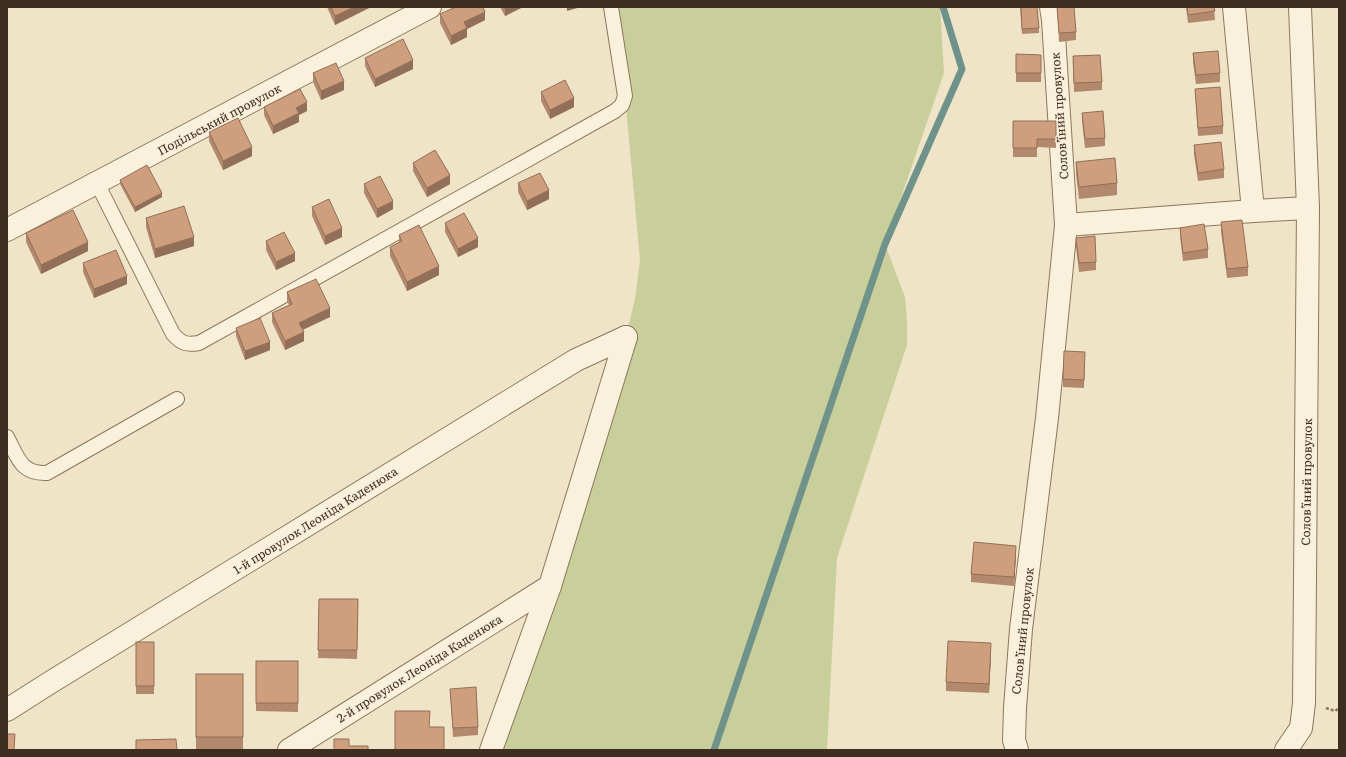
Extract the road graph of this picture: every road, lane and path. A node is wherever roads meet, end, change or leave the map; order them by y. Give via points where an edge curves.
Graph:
1 (430, 7) edge
2 (611, 7) edge
3 (1051, 7) edge
4 (1234, 7) edge
5 (1300, 7) edge
6 (97, 183) junction
7 (1308, 208) junction
8 (1253, 211) junction
9 (1066, 225) junction
10 (7, 230) edge
11 (177, 398) dead end
12 (7, 437) edge
13 (550, 586) junction
14 (7, 710) edge
15 (289, 750) edge
16 (491, 750) edge
17 (1017, 750) edge
18 (1286, 750) edge

1 - 6 street, Подільський провулок
2 - 6 lane via 626,96 622,105 615,111 199,343 180,342 174,334
3 - 9 street, Соловʼїний провулок
4 - 8 street
5 - 7 street, Соловʼїний провулок
6 - 10 street, Подільський провулок
7 - 8 street
7 - 18 street, Соловʼїний провулок via 1304,703 1301,728
8 - 9 street
9 - 17 street, Соловʼїний провулок via 1047,418 1021,629 1015,708 1014,740
11 - 12 lane via 47,472 37,473 21,464
13 - 14 street, 1-й провулок Леоніда Каденюка via 626,337 576,360
13 - 15 street, 2-й провулок Леоніда Каденюка
13 - 16 street

